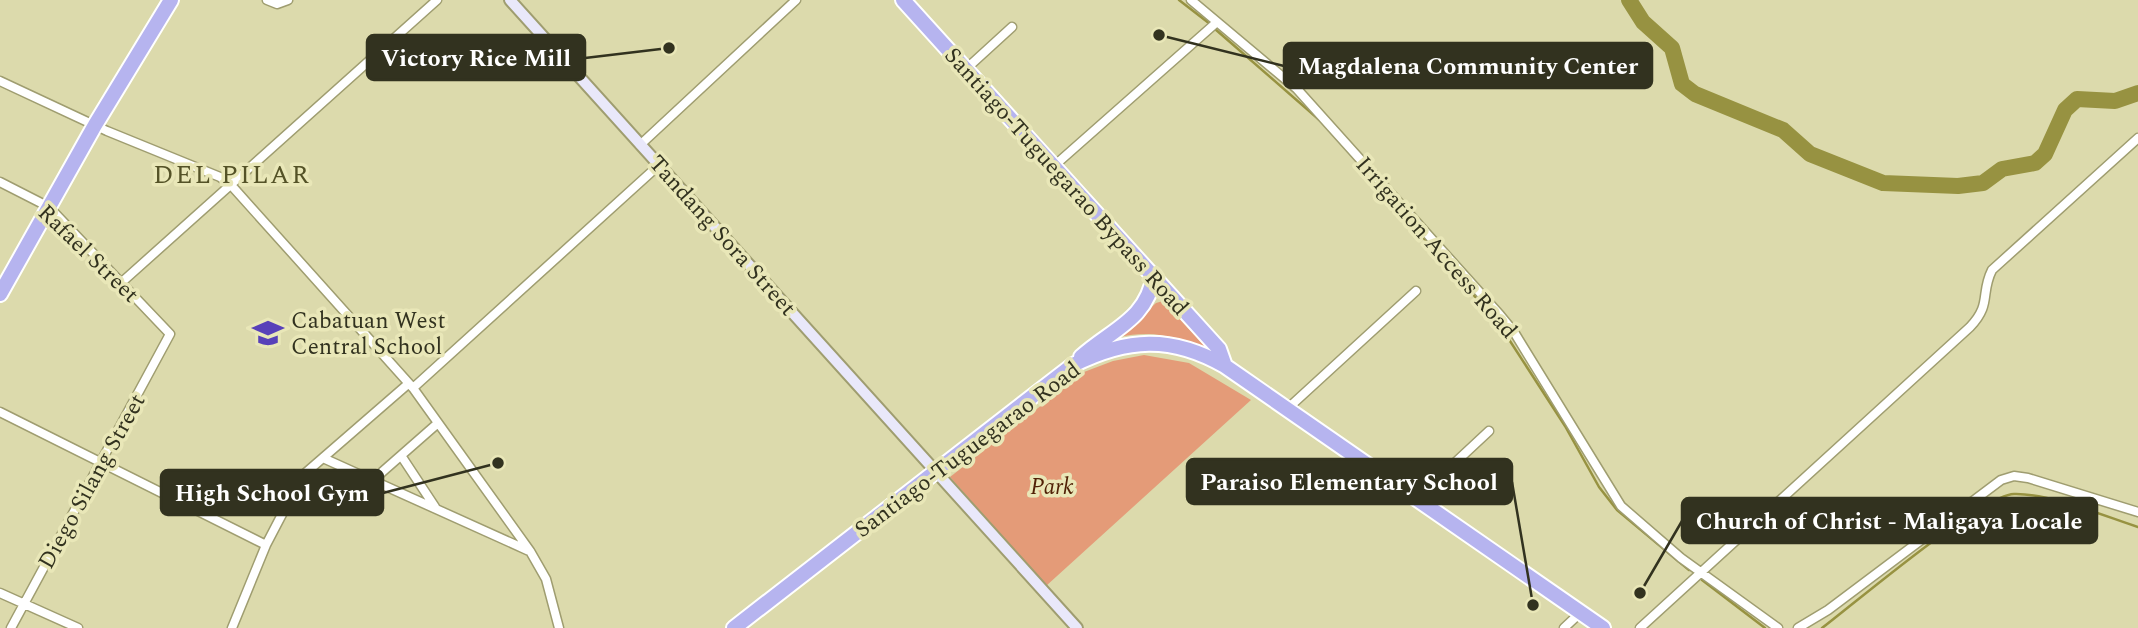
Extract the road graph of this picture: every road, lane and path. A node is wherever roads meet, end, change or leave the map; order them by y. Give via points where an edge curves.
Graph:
1 (171, 0) edge
2 (267, 0) edge
3 (288, 0) edge
4 (437, 0) edge
5 (510, 0) edge
6 (796, 0) edge
7 (904, 0) edge
8 (1191, 0) edge
9 (1217, 22) junction
10 (1012, 27) dead end
11 (1336, 55) dead end
12 (966, 69) junction
13 (0, 81) edge
14 (1297, 89) junction
15 (95, 125) junction
16 (2138, 138) edge
17 (640, 145) junction
18 (659, 165) junction
19 (1054, 166) junction
20 (0, 182) edge
21 (230, 185) junction
22 (50, 207) junction
23 (1154, 275) junction
24 (122, 282) junction
25 (1416, 291) dead end
26 (0, 294) edge
27 (170, 334) joint
28 (1073, 365) junction
29 (1225, 366) junction
30 (411, 386) junction
31 (1286, 410) junction
32 (0, 412) edge
33 (438, 423) junction
34 (1489, 430) dead end
35 (402, 457) junction
36 (323, 458) junction
37 (102, 462) junction
38 (936, 470) junction
39 (373, 480) junction
40 (1416, 499) junction
41 (435, 507) junction
42 (2138, 512) edge
43 (266, 545) junction
44 (530, 551) junction
45 (1700, 571) junction
46 (0, 593) edge
47 (24, 603) junction
48 (1580, 613) junction
49 (11, 628) edge
50 (78, 628) edge
51 (232, 628) edge
52 (559, 628) edge
53 (734, 628) edge
54 (1077, 628) edge
55 (1564, 628) edge
56 (1603, 628) edge
57 (1640, 628) edge
58 (1778, 628) edge
59 (1798, 628) edge

1 - 15 highway
2 - 3 street via 277,4
4 - 21 street
5 - 17 street, Tandang Sora Street
6 - 17 street
7 - 12 highway, Santiago-Tuguegarao Bypass Road
8 - 9 street, Irrigation Access Road
9 - 14 street, Irrigation Access Road
9 - 19 street
10 - 12 street
11 - 14 street
12 - 19 highway, Santiago-Tuguegarao Bypass Road
13 - 15 street
14 - 45 street, Irrigation Access Road via 1514,332 1621,506
15 - 21 street
15 - 22 highway
16 - 45 street via 1992,270 1982,314 1970,327
17 - 18 street, Tandang Sora Street
18 - 30 street
18 - 38 street, Tandang Sora Street
19 - 23 highway, Santiago-Tuguegarao Bypass Road
20 - 22 street, Rafael Street
21 - 24 street
21 - 30 street
22 - 24 street, Rafael Street
22 - 26 highway
23 - 28 highway via 1144,307
23 - 29 highway, Santiago-Tuguegarao Bypass Road via 1219,349
24 - 27 street, Rafael Street
25 - 31 street
27 - 37 street, Diego Silang Street
28 - 29 highway, Santiago-Tuguegarao Road via 1110,349 1148,343 1184,348
28 - 38 highway, Santiago-Tuguegarao Road
29 - 31 highway, Santiago-Tuguegarao Road
30 - 33 street
30 - 36 street
31 - 40 highway, Santiago-Tuguegarao Road
32 - 37 street
33 - 35 street
33 - 44 street
34 - 40 street
35 - 39 street
35 - 41 street
36 - 39 street
36 - 43 street via 302,476
37 - 43 street
37 - 47 street, Diego Silang Street
38 - 53 highway, Santiago-Tuguegarao Road
38 - 54 street, Tandang Sora Street
39 - 41 street
40 - 48 highway, Santiago-Tuguegarao Road
41 - 44 street
42 - 59 street via 2028,478 2001,480
43 - 51 street
44 - 52 street via 546,579
45 - 57 street
45 - 58 street, Irrigation Access Road
46 - 47 street
47 - 49 street, Diego Silang Street
47 - 50 street
48 - 55 street
48 - 56 highway, Santiago-Tuguegarao Road

